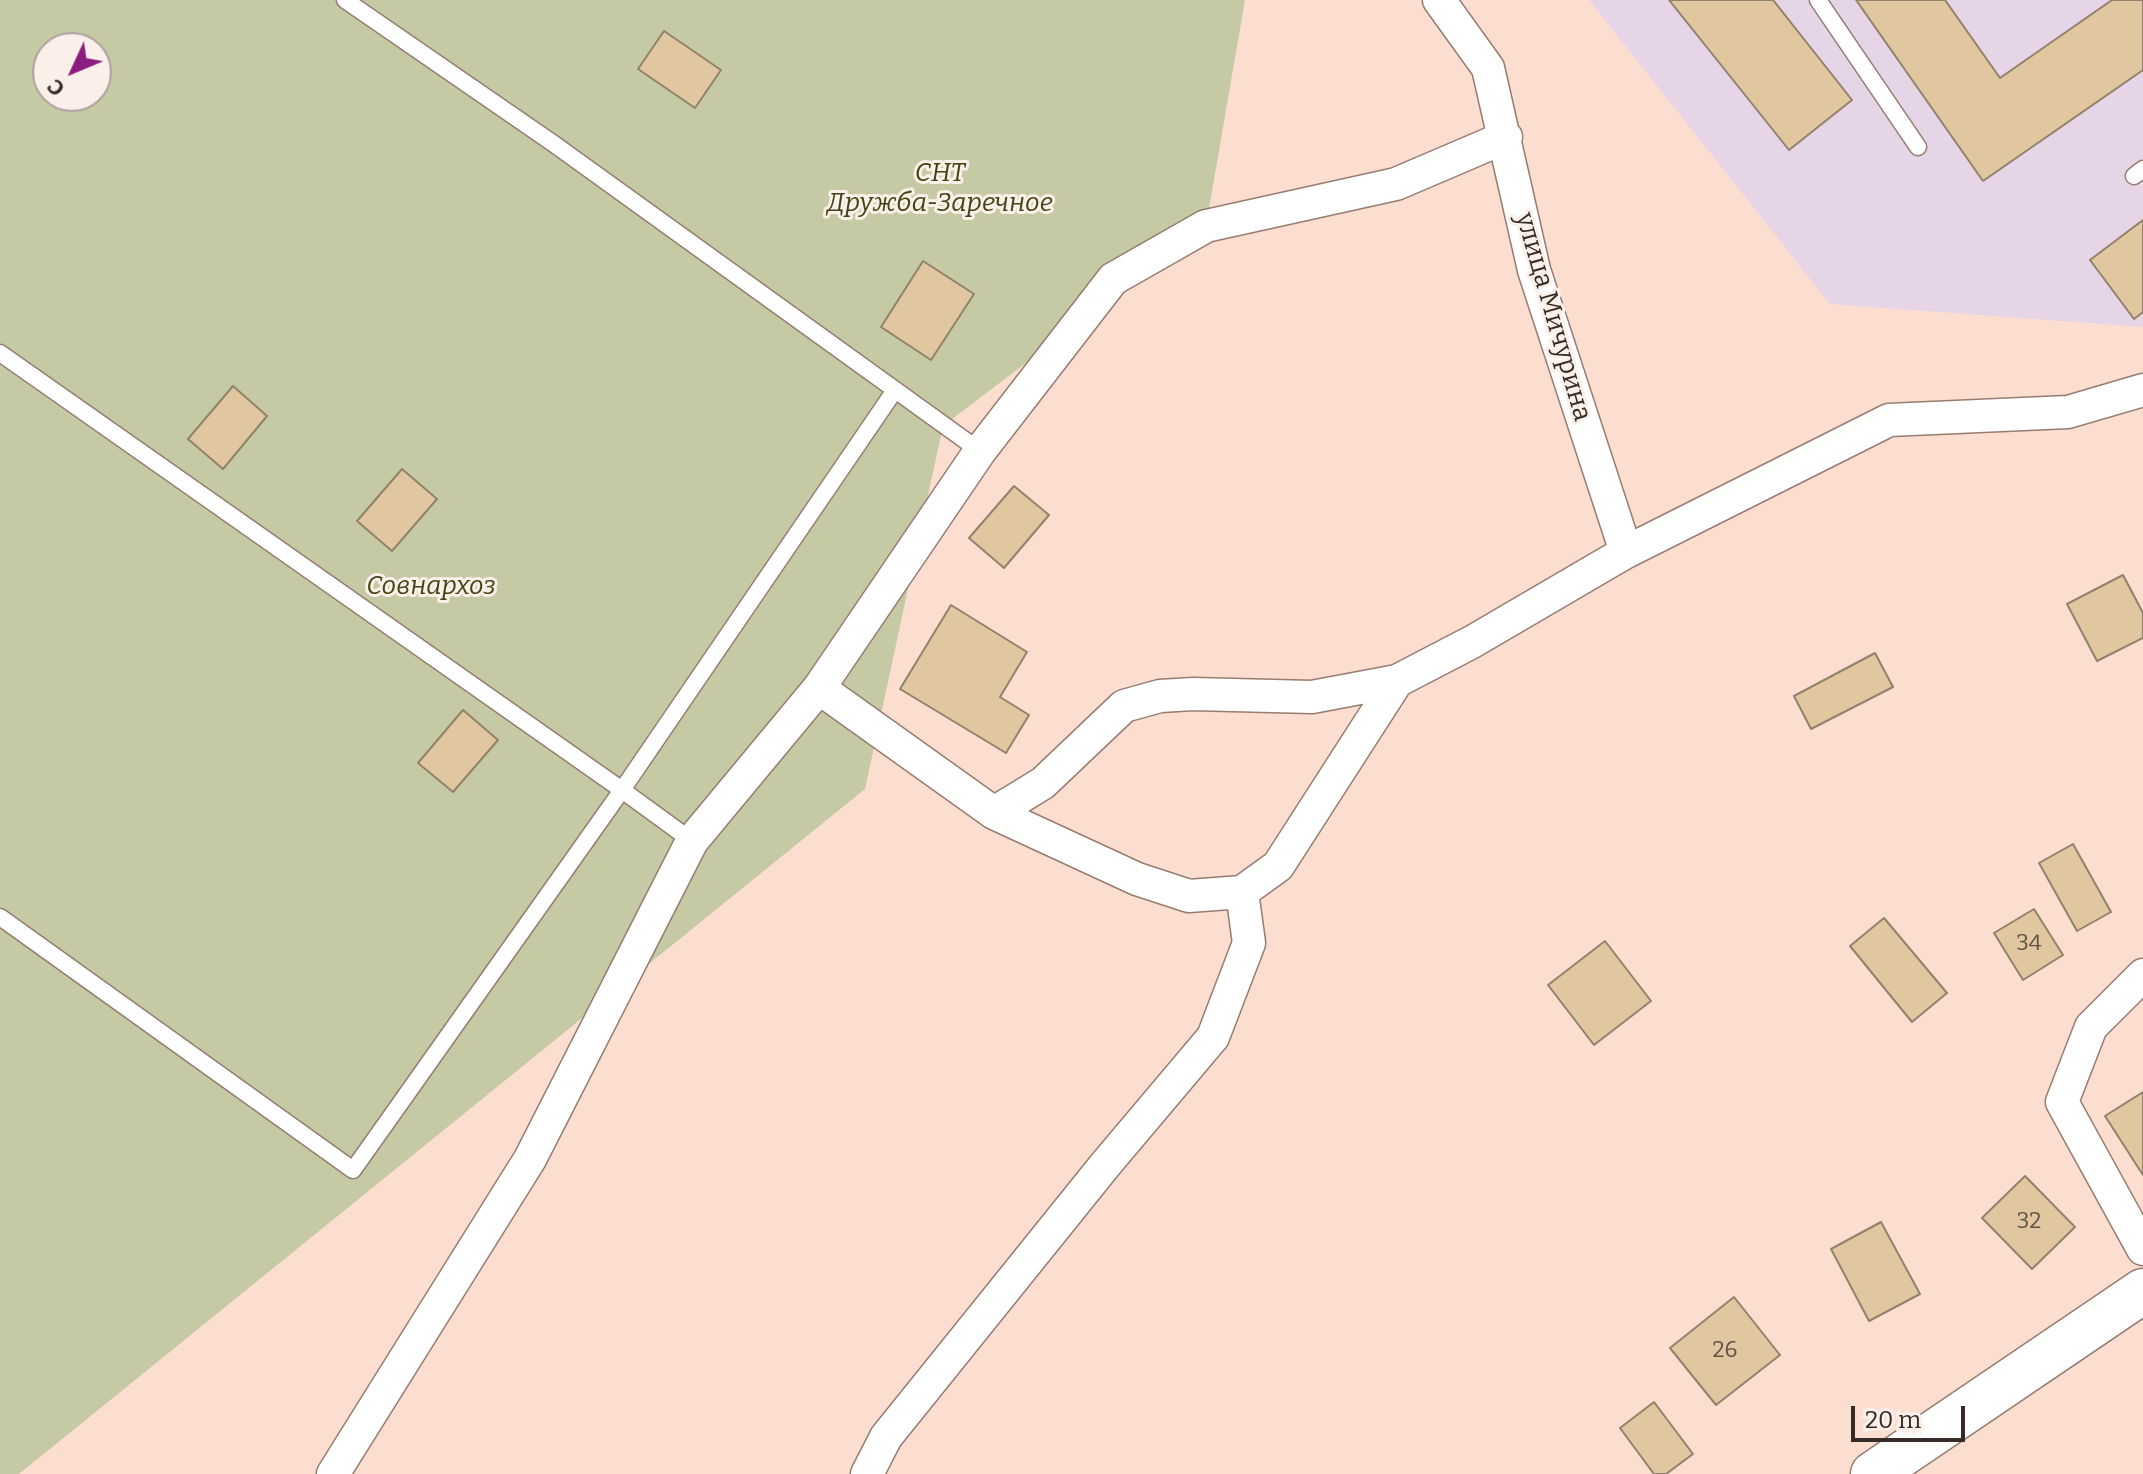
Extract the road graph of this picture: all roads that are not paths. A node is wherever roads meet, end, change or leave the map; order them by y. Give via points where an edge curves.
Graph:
1 (345, 0) edge
2 (1439, 0) edge
3 (1818, 0) edge
4 (1506, 137) junction
5 (1918, 147) dead end
6 (0, 353) edge
7 (895, 390) junction
8 (2143, 390) edge
9 (980, 451) junction
10 (1626, 552) junction
11 (1397, 681) junction
12 (819, 688) junction
13 (622, 790) junction
14 (994, 813) junction
15 (692, 841) junction
16 (1242, 892) junction
17 (0, 917) edge
18 (2143, 975) edge
19 (2143, 1249) edge
20 (2143, 1291) edge
21 (333, 1474) edge
22 (867, 1474) edge
23 (1873, 1474) edge

1 - 7 lane
2 - 4 street, улица Мичурина via 1488,68
3 - 5 lane
4 - 9 street via 1396,184 1206,226 1113,279
4 - 10 street, улица Мичурина via 1534,270
6 - 13 lane
7 - 9 lane
7 - 13 lane
8 - 10 street via 2068,412 1889,420
9 - 12 street
10 - 11 street
11 - 14 street via 1312,697 1193,694 1124,706 1043,783
11 - 16 street via 1278,866
12 - 14 street
12 - 15 street
13 - 15 lane
13 - 17 lane via 353,1170
14 - 16 street via 1137,879 1189,896
15 - 21 street via 530,1159
16 - 22 street via 1249,943 1213,1037 886,1437
18 - 19 street via 2091,1027 2062,1102
20 - 23 street

